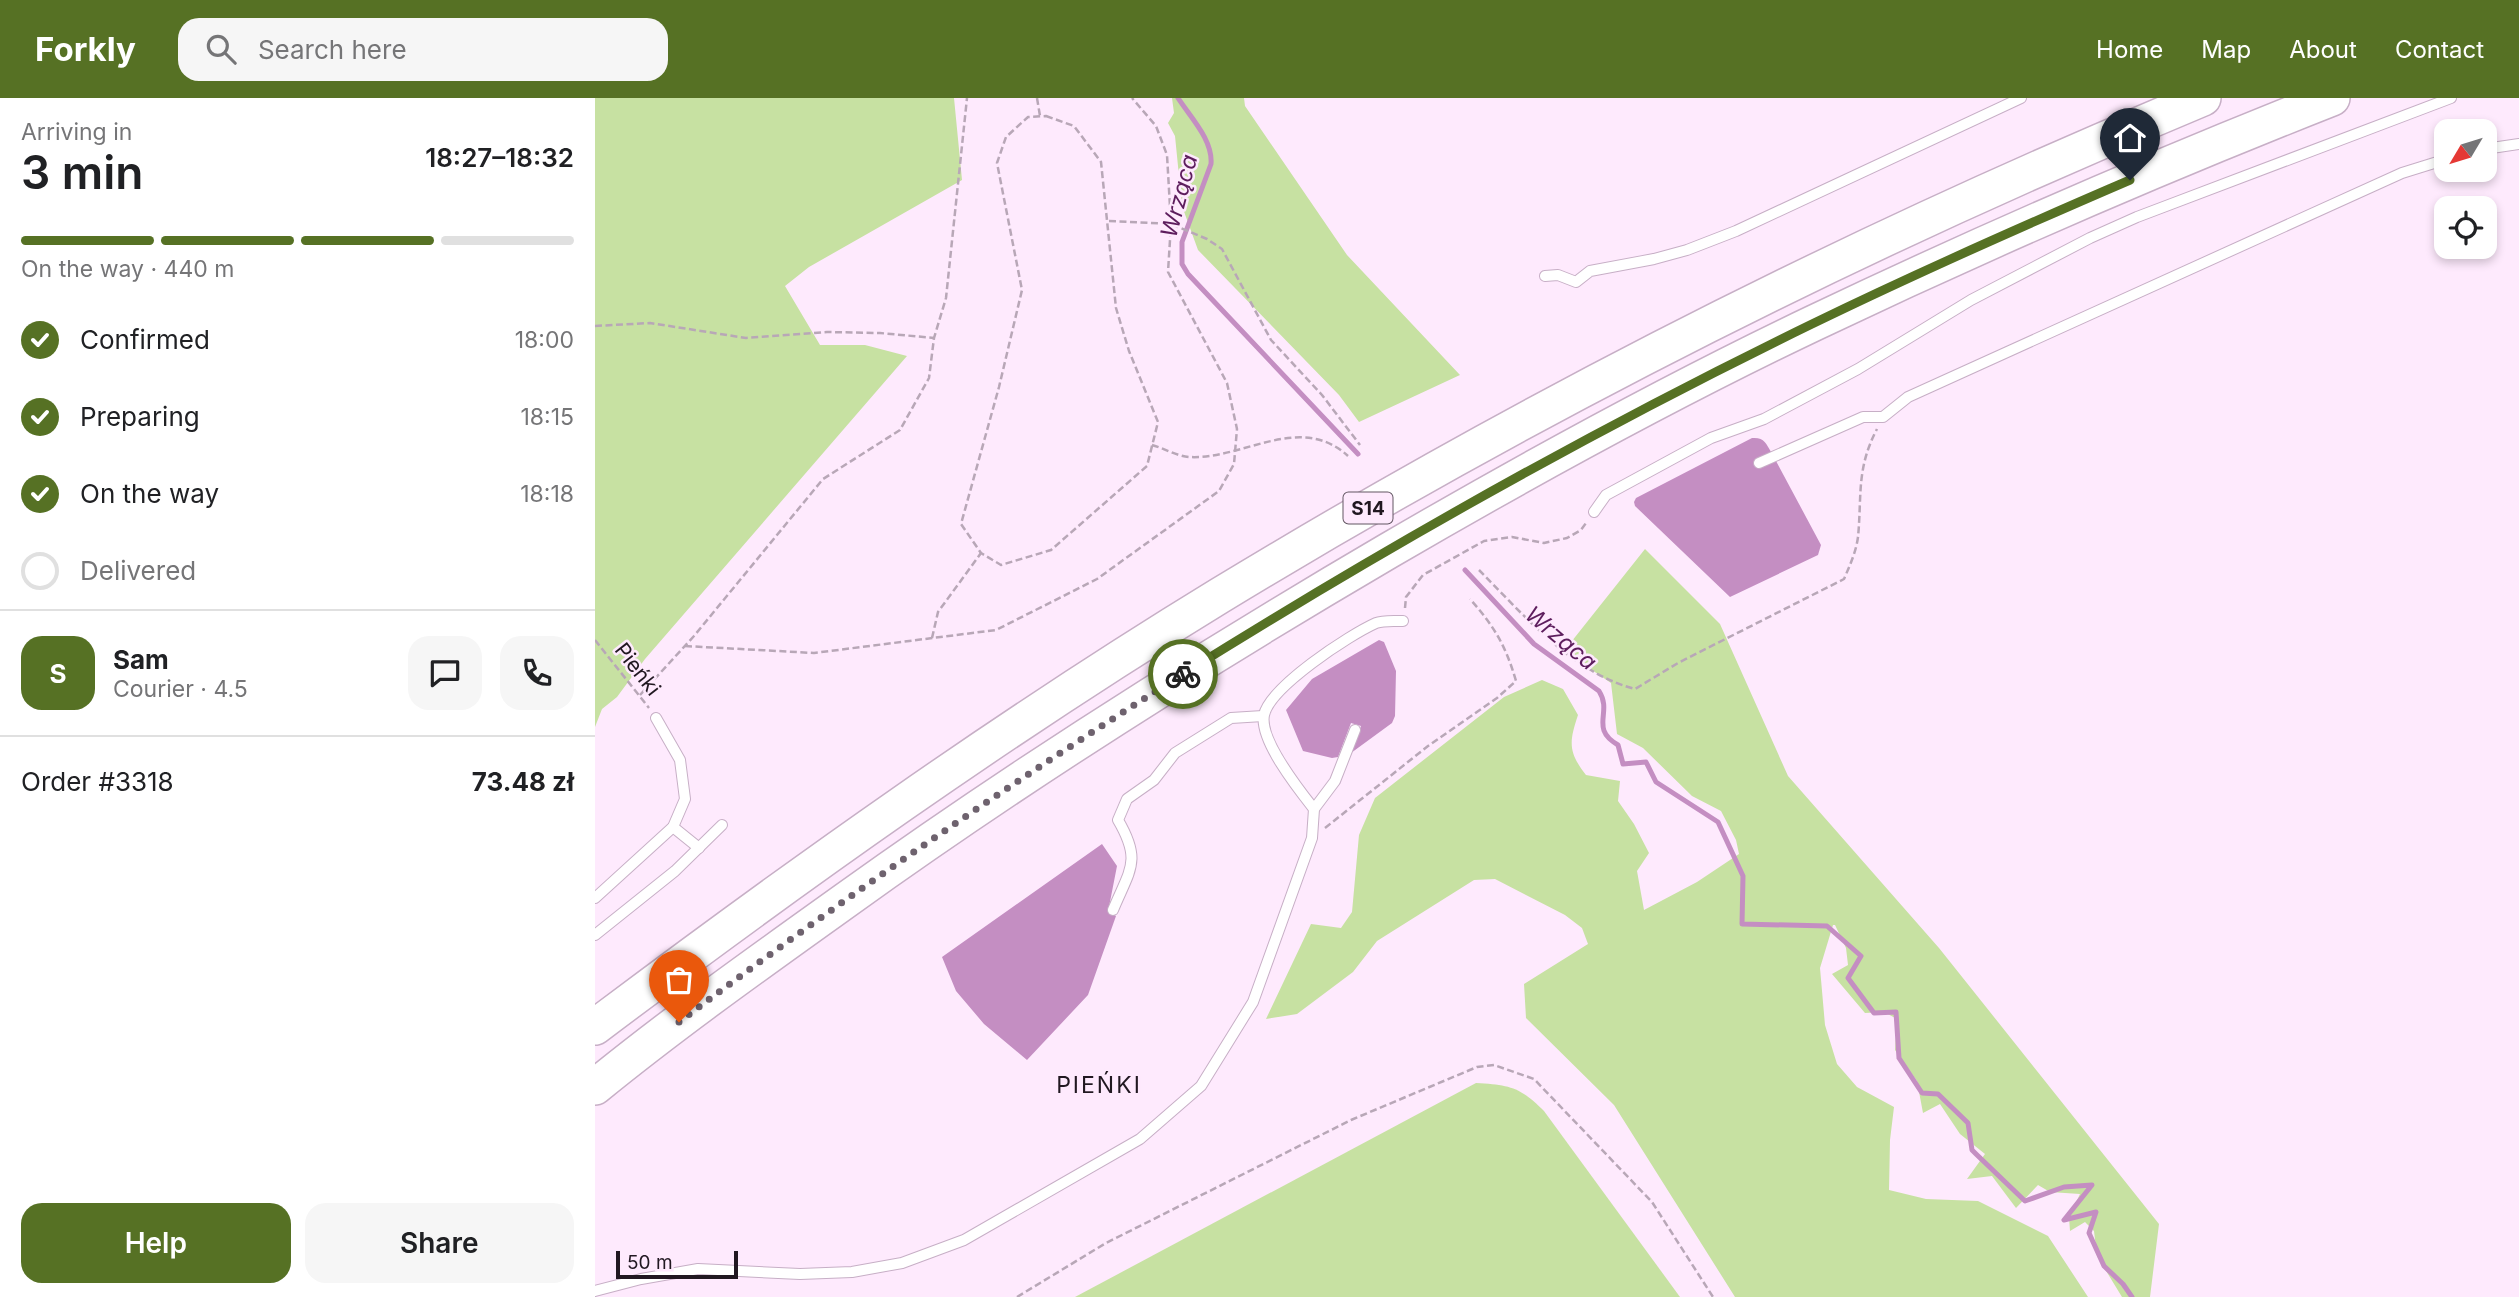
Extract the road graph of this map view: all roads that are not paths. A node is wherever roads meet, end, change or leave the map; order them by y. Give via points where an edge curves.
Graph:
1 (2021, 98) edge
2 (2203, 98) edge
3 (2332, 98) edge
4 (2451, 98) edge
5 (2519, 144) edge
6 (2497, 147) edge
7 (2434, 163) edge
8 (1545, 276) dead end
9 (1759, 463) dead end
10 (1594, 512) road end
11 (1403, 621) road end
12 (1263, 716) junction
13 (656, 718) road end
14 (1355, 730) dead end
15 (1314, 809) junction
16 (722, 825) dead end
17 (673, 827) junction
18 (699, 848) junction
19 (595, 898) edge
20 (1113, 910) dead end
21 (595, 935) edge
22 (595, 1027) edge
23 (595, 1087) edge
24 (595, 1291) edge

1 - 8 lane via 1687,250 1590,271 1576,282
2 - 22 highway, S14 via 1853,253 1654,352 1434,470 1089,678 913,796
3 - 23 highway, S14 via 2004,235 1811,324 1464,507 1233,643 927,842
4 - 10 lane via 2090,238 1971,300 1858,369 1764,419 1711,439 1606,495
5 - 6 lane
7 - 9 lane via 2402,173 1908,397 1884,417 1863,417
11 - 12 lane via 1378,622 1302,669 1269,702
12 - 15 lane via 1265,732 1290,779
12 - 20 lane via 1231,718 1175,753 1154,780 1127,799 1118,820 1131,841 1133,857
13 - 17 lane via 680,760 685,799
14 - 15 lane via 1335,781
15 - 24 lane via 1310,843 1253,1002 1201,1086 1140,1139 964,1240 902,1263 852,1272 800,1274 698,1269
16 - 18 lane
17 - 18 lane
17 - 19 lane
18 - 21 lane

